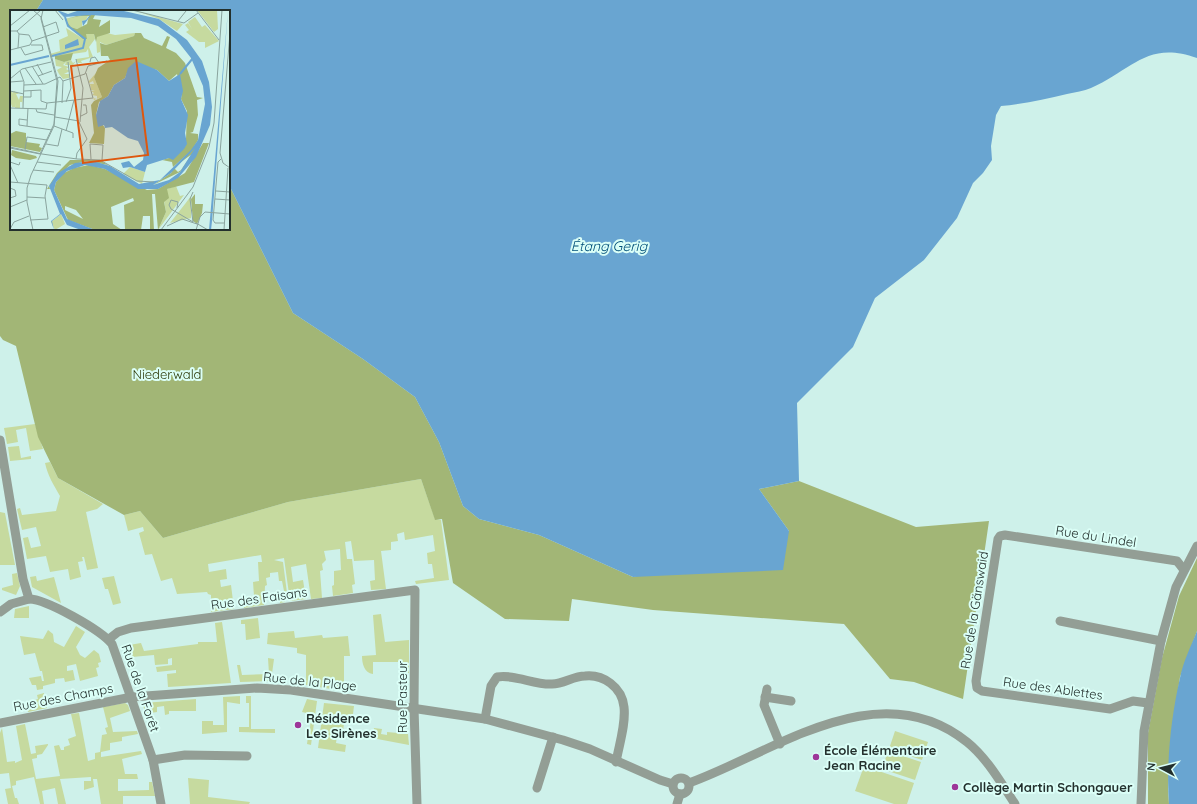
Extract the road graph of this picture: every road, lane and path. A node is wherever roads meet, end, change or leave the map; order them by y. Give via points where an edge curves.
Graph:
1 (0, 440) edge
2 (1, 455) edge
3 (1000, 536) joint
4 (1197, 546) edge
5 (1184, 570) junction
6 (415, 590) joint
7 (29, 599) junction
8 (0, 612) edge
9 (1060, 621) dead end
10 (109, 639) junction
11 (1161, 641) junction
12 (977, 688) joint
13 (132, 697) junction
14 (790, 701) dead end
15 (1148, 703) junction
16 (414, 708) junction
17 (485, 719) junction
18 (0, 723) edge
19 (553, 737) junction
20 (780, 744) junction
21 (247, 756) dead end
22 (152, 760) junction
23 (616, 762) junction
24 (689, 783) junction
25 (673, 784) junction
26 (537, 788) dead end
27 (680, 794) junction
28 (161, 804) edge
29 (417, 804) edge
30 (677, 804) edge
31 (1015, 804) edge
32 (1141, 804) edge

1 - 2 street
2 - 7 street via 23,579
3 - 5 street, Rue du Lindel via 1177,561
3 - 12 street, Rue de la Gänswaid via 997,542
4 - 5 street
5 - 11 street via 1171,602
6 - 10 street, Rue des Faisans via 131,628 118,632
6 - 16 street, Rue Pasteur
7 - 8 street via 11,604
7 - 10 street, Rue de la Forêt via 53,606
9 - 11 street
10 - 13 street, Rue de la Forêt via 117,653
11 - 15 street
12 - 15 street, Rue des Ablettes via 982,691 1110,709 1133,701
13 - 16 street, Rue de la Plage via 278,689
13 - 18 street, Rue des Champs
13 - 22 street, Rue de la Forêt
14 - 20 street via 766,693 764,705
15 - 32 street via 1142,748
16 - 17 street, Rue de la Plage
16 - 29 street, Rue Pasteur
17 - 19 street, Rue de la Plage
17 - 23 street via 491,686 497,677 551,684 563,683 577,677 596,676 608,681 616,689 624,706
19 - 23 street, Rue de la Plage via 590,749
19 - 26 street
20 - 24 street
20 - 31 street via 834,721 871,713 910,715 938,725 966,742 987,764
21 - 22 street via 185,755
22 - 28 street, Rue de la Forêt
23 - 25 street, Rue de la Plage
24 - 25 street via 681,778
24 - 27 street via 687,791
25 - 27 street via 674,791
27 - 30 street

